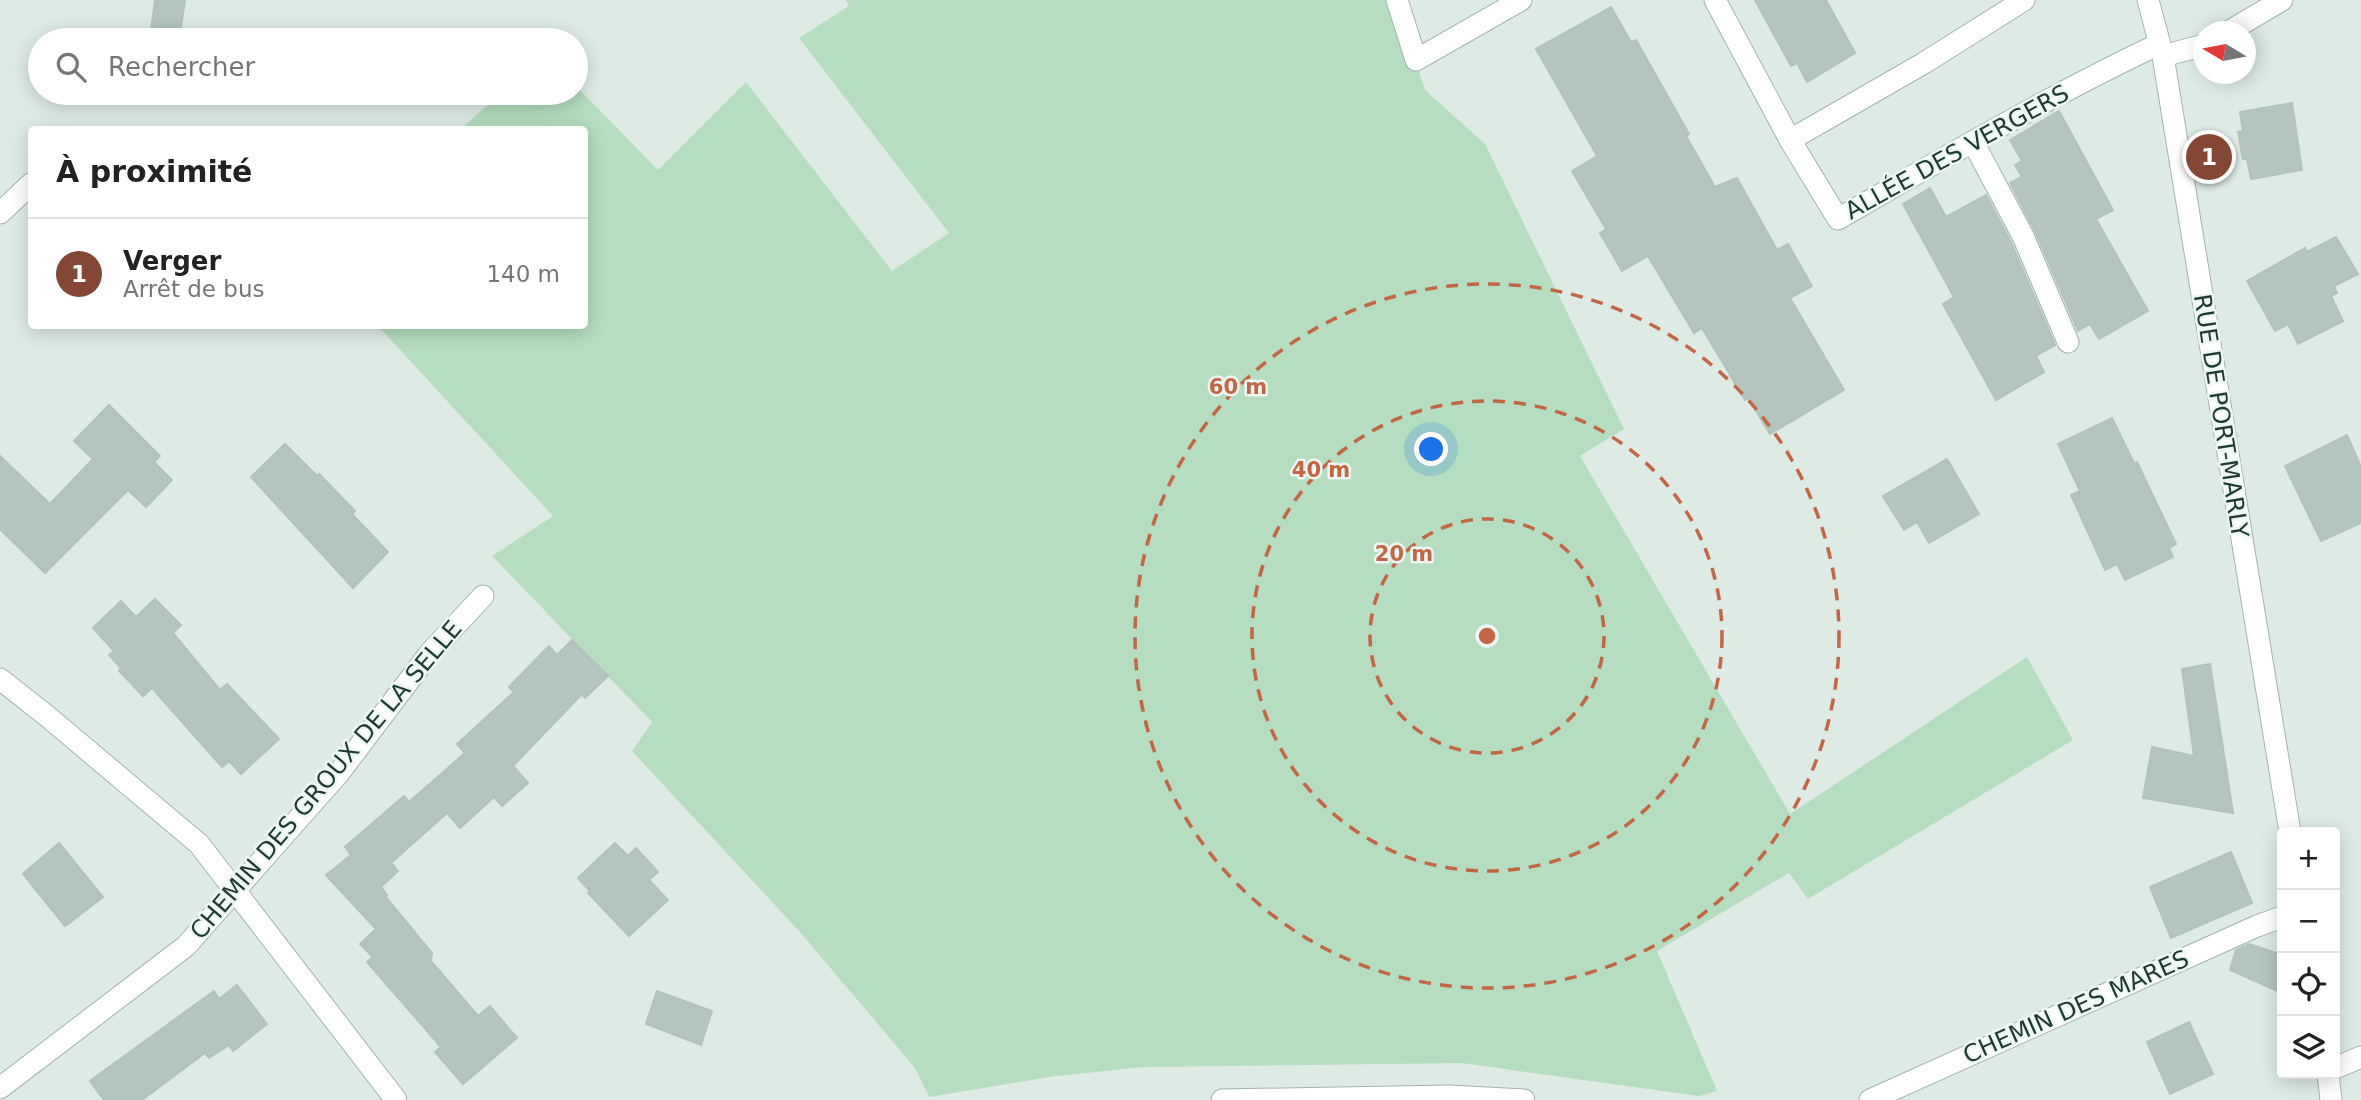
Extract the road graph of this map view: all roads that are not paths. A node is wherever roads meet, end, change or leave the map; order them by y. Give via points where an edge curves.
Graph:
1 (1397, 0) edge
2 (1521, 0) edge
3 (1715, 0) edge
4 (2024, 0) edge
5 (2148, 0) edge
6 (2282, 0) edge
7 (2247, 21) edge
8 (2193, 46) edge
9 (2161, 50) junction
10 (1790, 140) junction
11 (1973, 142) junction
12 (28, 187) edge
13 (0, 213) edge
14 (2068, 342) dead end
15 (483, 596) dead end
16 (0, 679) edge
17 (2289, 827) edge
18 (235, 891) junction
19 (2277, 919) edge
20 (2361, 1057) edge
21 (2340, 1066) edge
22 (2329, 1079) edge
23 (0, 1088) edge
24 (396, 1100) edge
25 (1222, 1100) edge
26 (1524, 1100) edge
27 (1870, 1100) edge
28 (2331, 1100) edge

1 - 2 street via 1416,60
3 - 10 street, ALLÉE DES VERGERS
4 - 10 street
5 - 9 street, RUE DE PORT-MARLY
6 - 7 street
8 - 9 street, ALLÉE DES VERGERS
9 - 11 street, ALLÉE DES VERGERS via 2114,65
9 - 17 street, RUE DE PORT-MARLY
10 - 11 street, ALLÉE DES VERGERS via 1838,219
11 - 14 street via 2023,236
12 - 13 street
15 - 18 street, CHEMIN DES GROUX DE LA SELLE via 429,654 339,773
16 - 18 street via 199,844
18 - 23 street, CHEMIN DES GROUX DE LA SELLE via 186,946
18 - 24 street
19 - 27 street, CHEMIN DES MARES
20 - 21 street
22 - 28 street
25 - 26 street via 1449,1096

